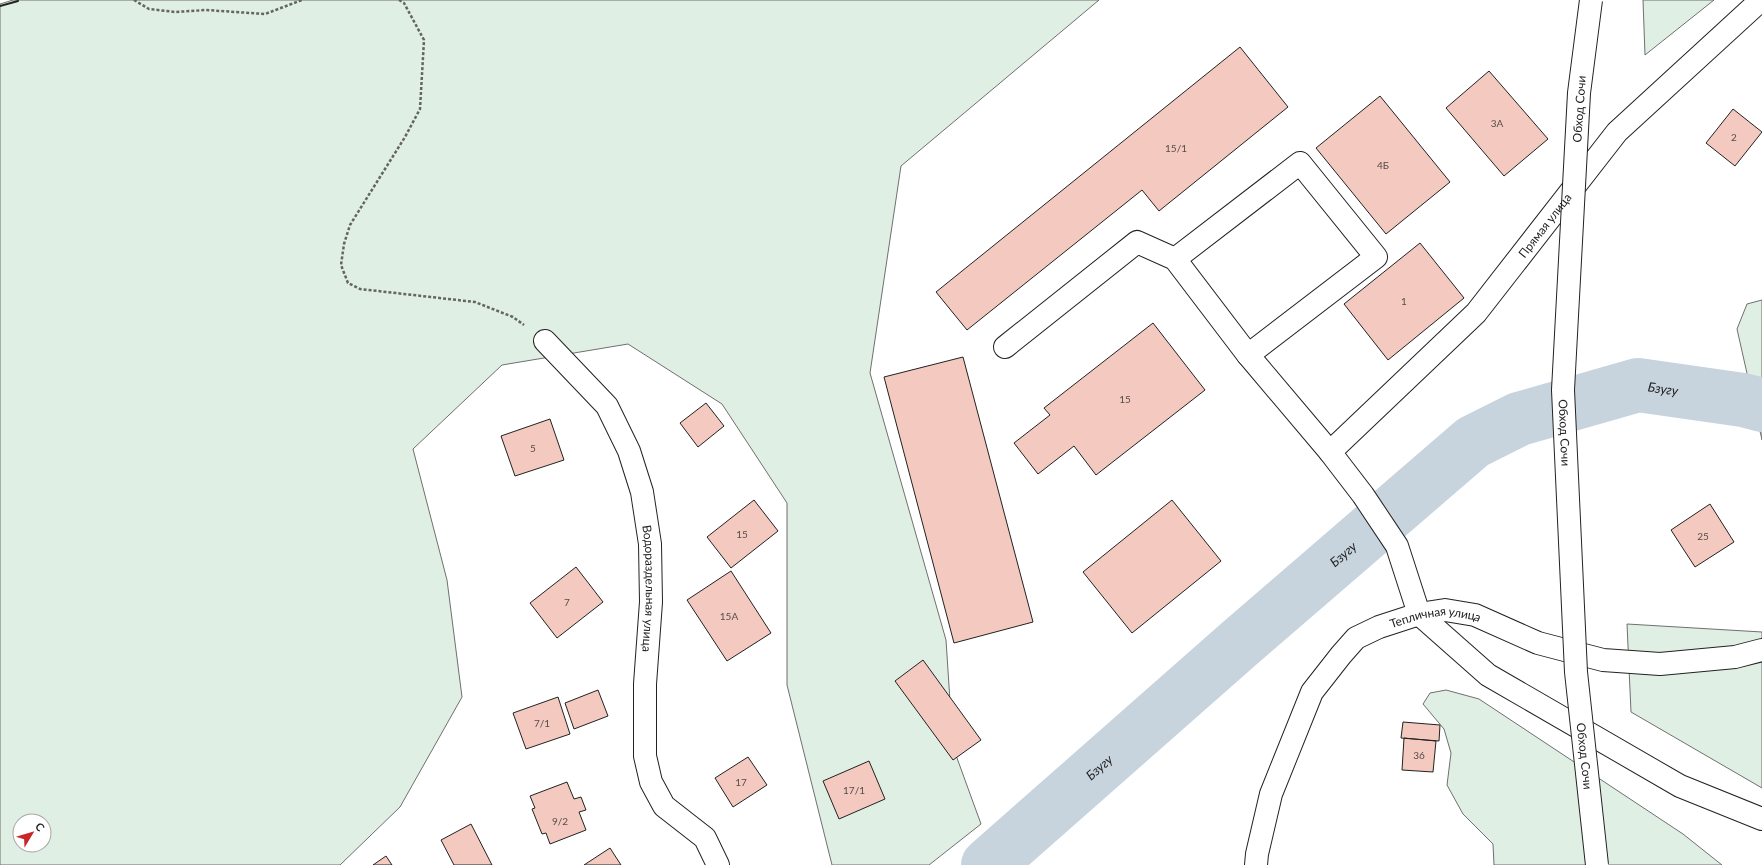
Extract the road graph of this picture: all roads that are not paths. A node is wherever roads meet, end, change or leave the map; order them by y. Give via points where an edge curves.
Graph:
1 (1591, 0) edge
2 (1761, 0) edge
3 (1175, 260) junction
4 (545, 341) road end
5 (1005, 347) dead end
6 (1248, 355) junction
7 (1330, 452) junction
8 (1418, 614) junction
9 (1762, 650) edge
10 (1762, 819) edge
11 (718, 865) edge
12 (1256, 865) edge
13 (1597, 865) edge

1 - 13 main road, Обход Сочи, bridge via 1579,93 1563,390 1576,672
2 - 7 main road, Прямая улица via 1617,132 1476,313
3 - 5 main road via 1137,242
3 - 6 main road
3 - 6 main road via 1300,163 1376,257
4 - 11 main road, Водораздельная улица via 607,406 629,451 642,492 650,544 651,602 645,684 645,756 651,782 664,806 705,838
6 - 7 main road
7 - 8 main road via 1363,495 1396,546
8 - 9 main road, Тепличная улица via 1445,610 1475,615 1538,643 1603,660 1660,664 1735,657
8 - 10 main road via 1488,675 1680,786
8 - 12 main road, Тепличная улица via 1356,638 1312,692 1271,794

